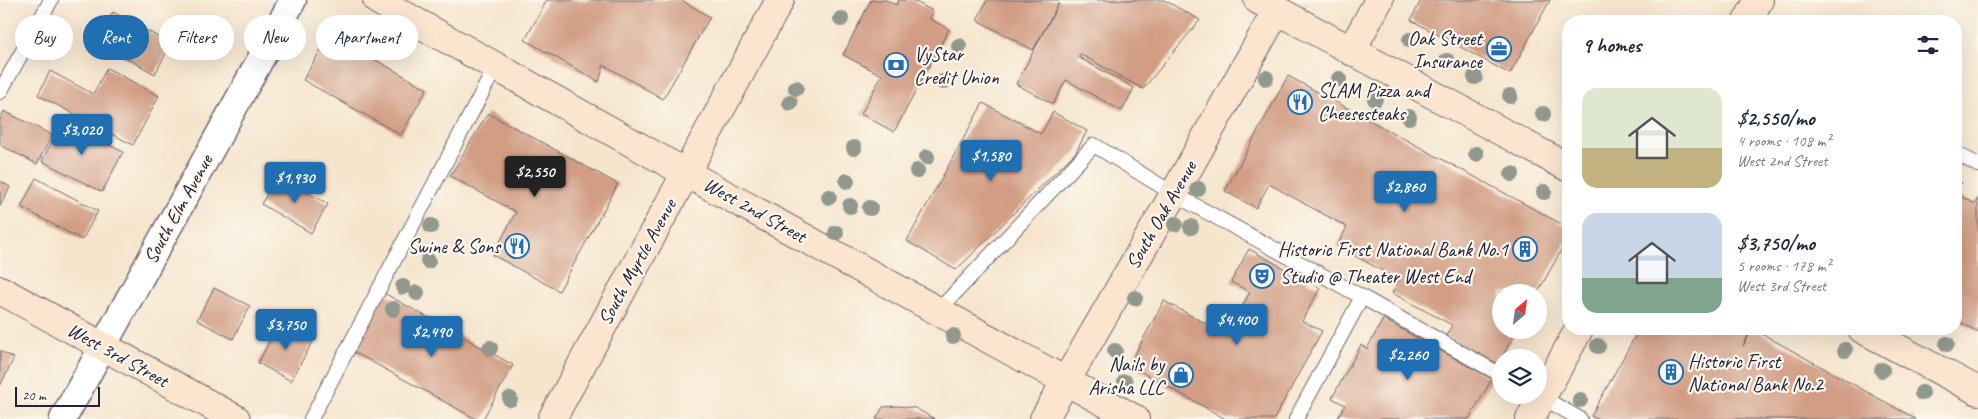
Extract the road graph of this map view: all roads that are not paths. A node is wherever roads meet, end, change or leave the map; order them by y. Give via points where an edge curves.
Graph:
1 (51, 0) edge
2 (293, 0) edge
3 (377, 0) edge
4 (780, 0) edge
5 (1379, 0) edge
6 (1759, 0) edge
7 (1268, 5) edge
8 (1750, 15) edge
9 (1351, 52) junction
10 (496, 66) junction
11 (0, 92) edge
12 (1962, 156) edge
13 (1562, 164) edge
14 (1978, 165) edge
15 (686, 173) junction
16 (1174, 194) junction
17 (0, 290) edge
18 (1362, 297) junction
19 (938, 311) junction
20 (1576, 335) edge
21 (1873, 335) edge
22 (102, 347) junction
23 (1492, 370) edge
24 (1065, 380) junction
25 (1547, 385) edge
26 (1978, 392) edge
27 (1536, 404) edge
28 (62, 419) edge
29 (236, 419) edge
30 (311, 419) edge
31 (552, 419) edge
32 (1044, 419) edge
33 (1135, 419) edge
34 (1296, 419) edge
35 (1580, 419) edge

1 - 11 lane
2 - 22 street, South Elm Avenue
3 - 10 street, West 2nd Street
4 - 15 street, South Myrtle Avenue
5 - 9 street
6 - 8 street
7 - 9 street
7 - 16 street, South Oak Avenue
9 - 13 street
10 - 15 street, West 2nd Street
10 - 30 lane
12 - 14 lane
15 - 19 street, West 2nd Street
15 - 31 street, South Myrtle Avenue
16 - 18 lane
16 - 19 lane via 1094,145
16 - 24 street, South Oak Avenue
17 - 22 street, West 3rd Street
18 - 23 lane
18 - 34 lane
19 - 24 street, West 2nd Street
20 - 25 street
21 - 26 street
22 - 28 street, South Elm Avenue
22 - 29 street, West 3rd Street
24 - 32 street, South Oak Avenue
24 - 33 street, West 2nd Street
27 - 35 lane

